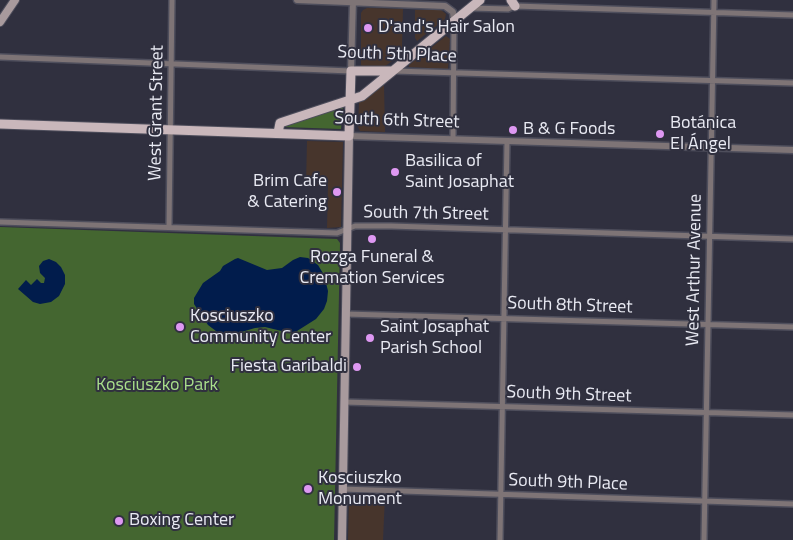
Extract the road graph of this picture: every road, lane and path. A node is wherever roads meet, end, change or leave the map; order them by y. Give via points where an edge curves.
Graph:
1 (15, 0) edge
2 (172, 0) edge
3 (297, 0) edge
4 (480, 0) edge
5 (714, 0) edge
6 (353, 1) edge
7 (513, 3) edge
8 (469, 8) junction
9 (714, 13) junction
10 (793, 15) edge
11 (454, 20) junction
12 (0, 22) edge
13 (0, 57) edge
14 (172, 63) junction
15 (351, 70) junction
16 (392, 71) junction
17 (453, 73) junction
18 (713, 81) junction
19 (793, 83) edge
20 (350, 100) junction
21 (0, 124) edge
22 (171, 130) junction
23 (278, 134) junction
24 (349, 136) junction
25 (452, 139) junction
26 (507, 140) junction
27 (712, 148) junction
28 (793, 150) edge
29 (0, 222) edge
30 (169, 227) junction
31 (347, 230) junction
32 (506, 230) junction
33 (709, 236) junction
34 (793, 239) edge
35 (346, 314) junction
36 (504, 318) junction
37 (708, 324) junction
38 (793, 328) edge
39 (344, 402) junction
40 (503, 406) junction
41 (706, 413) junction
42 (793, 415) edge
43 (342, 488) junction
44 (501, 494) junction
45 (705, 501) junction
46 (793, 504) edge
47 (342, 540) edge
48 (500, 540) edge
49 (704, 540) edge

1 - 12 main road
2 - 14 street, West Grant Street
3 - 6 street
4 - 8 main road
5 - 9 street, West Arthur Avenue
6 - 11 street via 445,6 453,12
6 - 15 street
7 - 8 street via 508,9
7 - 9 street
8 - 11 main road
9 - 10 street
9 - 18 street, West Arthur Avenue
11 - 16 main road
11 - 17 street
13 - 14 street, South 5th Place
14 - 15 street, South 5th Place
14 - 22 street, West Grant Street
15 - 16 main road, South 5th Place
15 - 20 main road
16 - 17 street, South 5th Place
16 - 20 main road via 362,96
17 - 18 street, South 5th Place
17 - 25 street
18 - 19 street, South 5th Place
18 - 27 street, West Arthur Avenue
20 - 23 main road via 280,123
20 - 24 main road
21 - 22 main road, South 6th Street
22 - 23 main road, South 6th Street
22 - 30 street, West Grant Street
23 - 24 main road, South 6th Street
24 - 25 street, South 6th Street
24 - 31 main road
25 - 26 street, South 6th Street
26 - 27 street, South 6th Street
26 - 32 street
27 - 28 street, South 6th Street
27 - 33 street, West Arthur Avenue
29 - 30 street, South 7th Street
30 - 31 street, South 7th Street via 338,233
31 - 32 street, South 7th Street via 356,226
31 - 35 main road
32 - 33 street, South 7th Street
32 - 36 street
33 - 34 street, South 7th Street
33 - 37 street, West Arthur Avenue
35 - 36 street, South 8th Street
35 - 39 main road
36 - 37 street, South 8th Street
36 - 40 street
37 - 38 street, South 8th Street
37 - 41 street, West Arthur Avenue
39 - 40 street, South 9th Street
39 - 43 main road
40 - 41 street, South 9th Street
40 - 44 street
41 - 42 street, South 9th Street
41 - 45 street, West Arthur Avenue
43 - 44 street, South 9th Place
43 - 47 main road
44 - 45 street, South 9th Place
44 - 48 street
45 - 46 street, South 9th Place
45 - 49 street, West Arthur Avenue

